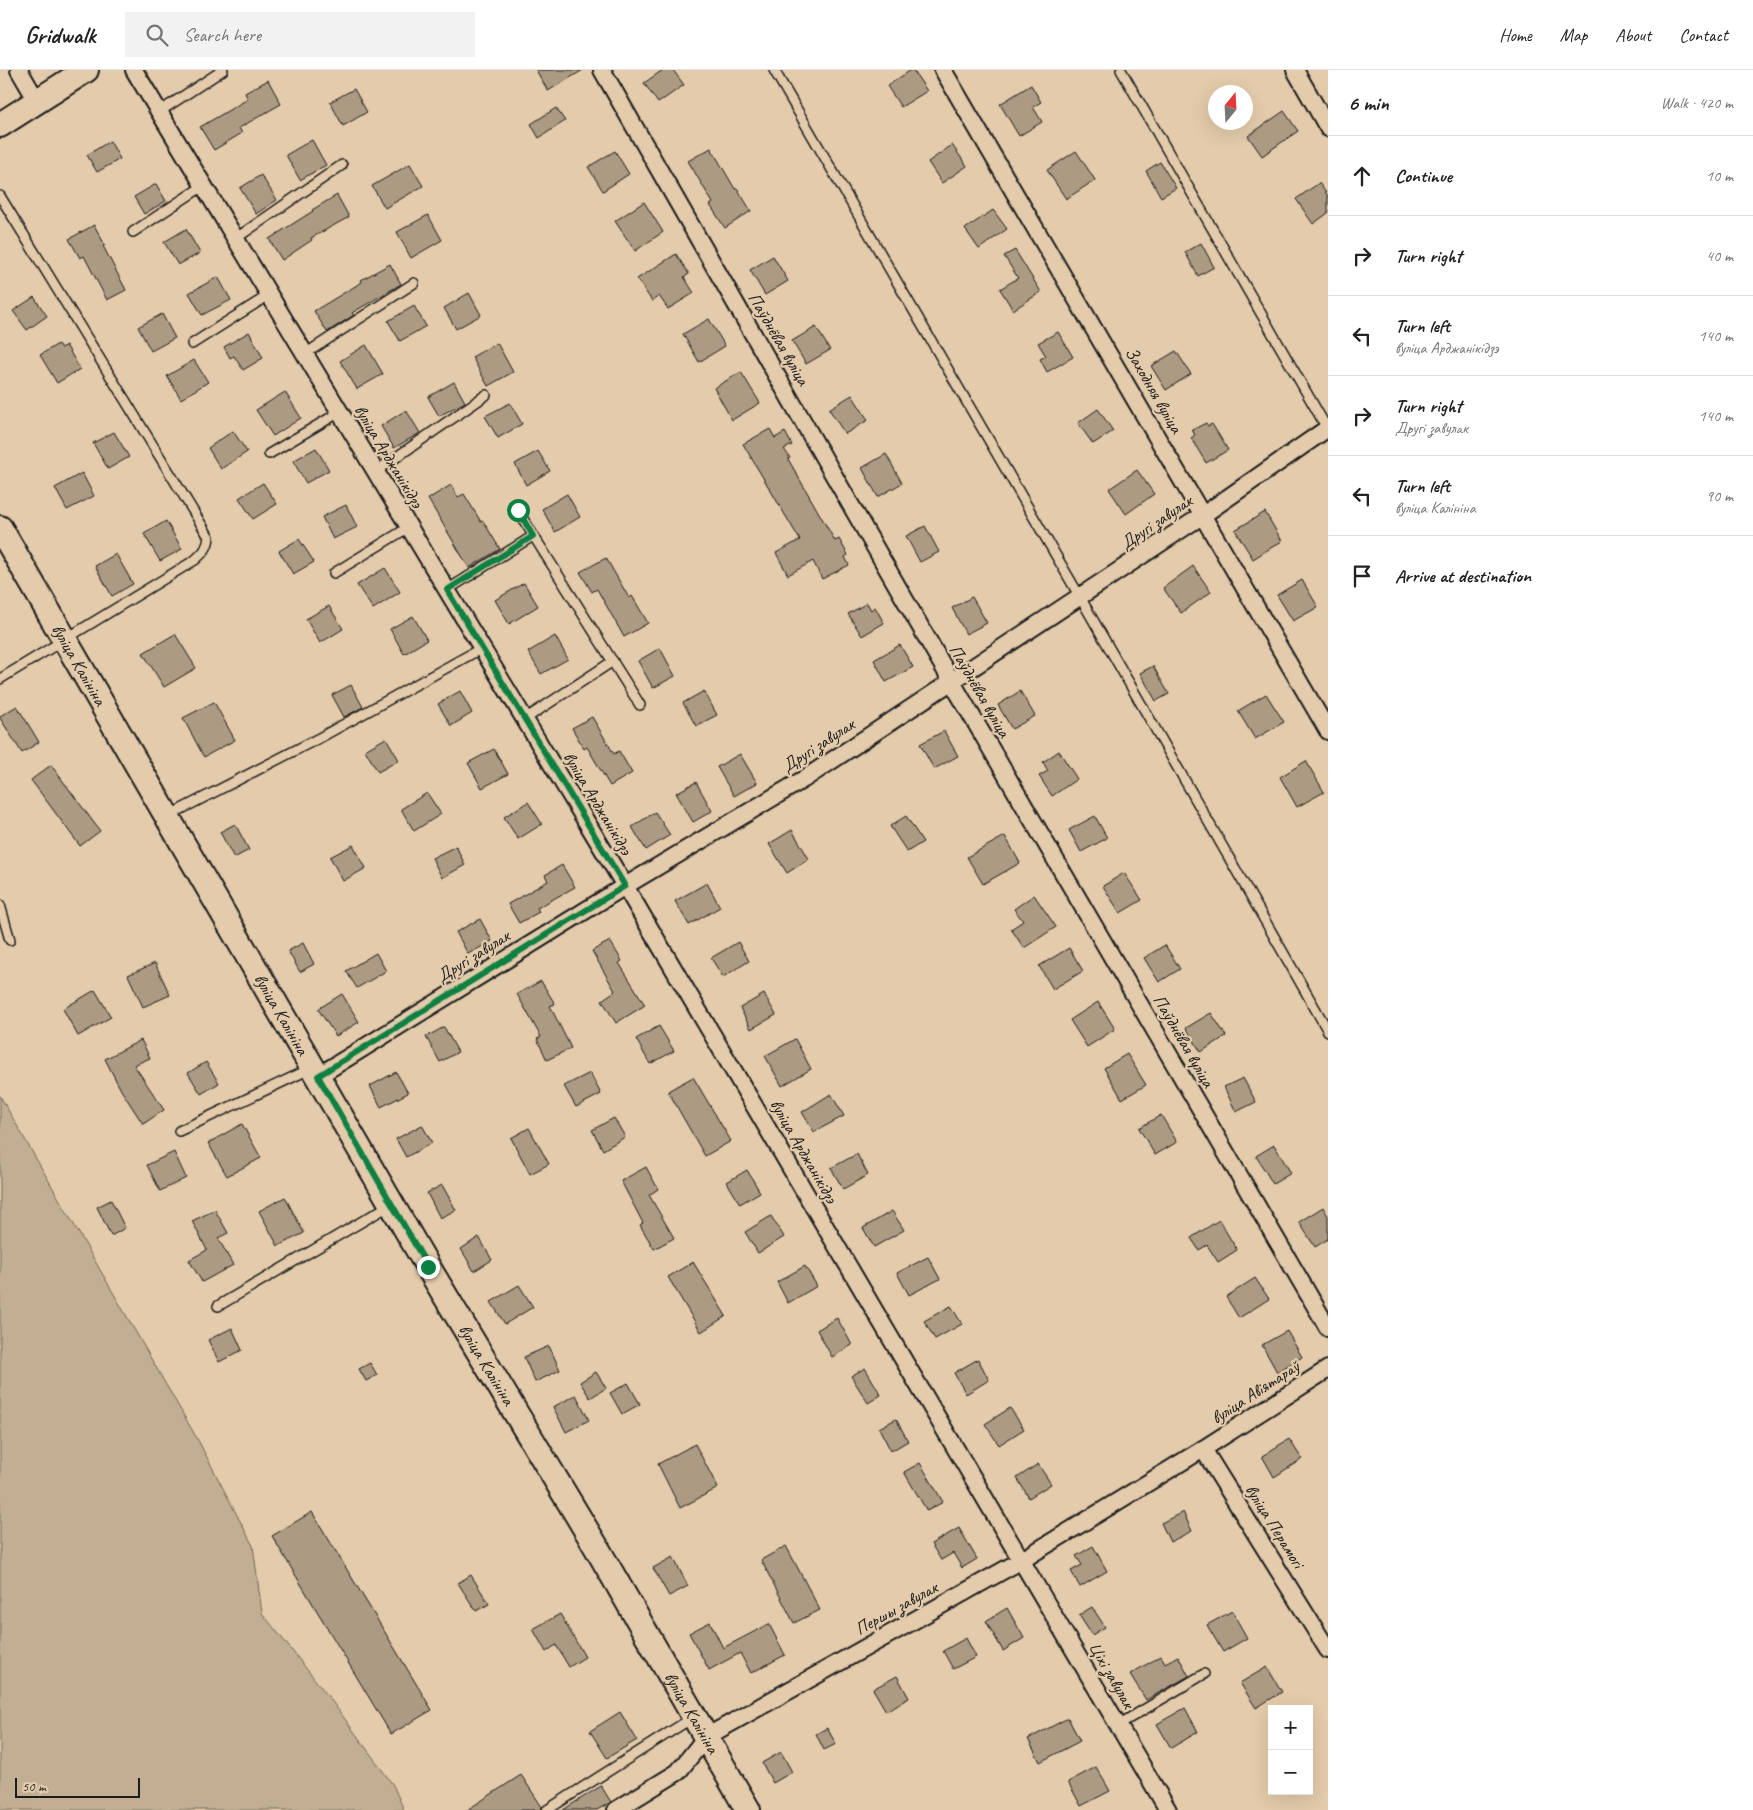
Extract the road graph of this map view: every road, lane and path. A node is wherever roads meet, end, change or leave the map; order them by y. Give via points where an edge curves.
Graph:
1 (19, 70) edge
2 (86, 70) edge
3 (134, 70) edge
4 (223, 70) edge
5 (602, 70) edge
6 (774, 70) edge
7 (943, 70) edge
8 (1121, 70) edge
9 (1295, 70) edge
10 (37, 102) junction
11 (159, 112) junction
12 (0, 125) edge
13 (1328, 128) edge
14 (342, 164) dead end
15 (203, 186) junction
16 (0, 196) edge
17 (133, 232) dead end
18 (235, 239) junction
19 (414, 283) dead end
20 (269, 295) junction
21 (192, 344) dead end
22 (305, 354) junction
23 (486, 395) dead end
24 (340, 412) junction
25 (1328, 429) edge
26 (269, 454) dead end
27 (376, 472) junction
28 (518, 510) dead end
29 (1203, 515) junction
30 (409, 527) junction
31 (2, 536) edge
32 (533, 536) junction
33 (334, 573) dead end
34 (447, 590) junction
35 (1080, 597) junction
36 (66, 640) junction
37 (482, 648) junction
38 (613, 661) junction
39 (0, 679) edge
40 (952, 682) junction
41 (640, 705) dead end
42 (524, 719) junction
43 (1328, 731) edge
44 (168, 816) junction
45 (625, 886) junction
46 (0, 905) edge
47 (10, 940) dead end
48 (1328, 1031) edge
49 (315, 1072) junction
50 (179, 1131) dead end
51 (392, 1204) junction
52 (218, 1306) dead end
53 (1328, 1328) edge
54 (1328, 1368) edge
55 (1204, 1449) junction
56 (1022, 1560) junction
57 (1328, 1650) edge
58 (1204, 1674) dead end
59 (694, 1716) junction
60 (1118, 1725) junction
61 (706, 1737) junction
62 (547, 1810) edge
63 (616, 1810) edge
64 (748, 1810) edge
65 (1168, 1810) edge

1 - 10 street
2 - 10 street
3 - 11 street, вуліца Арджанікідзэ
4 - 11 lane
5 - 40 street, Паўднёвая вуліца
6 - 35 lane
7 - 29 street, Заходняя вуліца
8 - 25 lane
9 - 13 street
10 - 12 street
11 - 15 street, вуліца Арджанікідзэ
14 - 18 lane
15 - 17 lane
15 - 18 street, вуліца Арджанікідзэ
16 - 36 lane via 208,537 204,553 195,560
18 - 20 street, вуліца Арджанікідзэ
19 - 22 lane
20 - 21 lane
20 - 22 street, вуліца Арджанікідзэ
22 - 24 street, вуліца Арджанікідзэ
23 - 27 lane
24 - 26 lane
24 - 27 street, вуліца Арджанікідзэ
25 - 29 street, Другі завулак
27 - 30 street, вуліца Арджанікідзэ
28 - 32 lane
29 - 35 street, Другі завулак
29 - 43 street, Заходняя вуліца
30 - 33 lane
30 - 34 street, вуліца Арджанікідзэ
31 - 36 street, вуліца Калініна
32 - 34 lane
32 - 38 lane
34 - 37 street, вуліца Арджанікідзэ
35 - 40 street, Другі завулак
35 - 48 lane
36 - 39 lane
36 - 44 street, вуліца Калініна
37 - 42 street, вуліца Арджанікідзэ
37 - 44 lane via 337,729
38 - 41 lane
38 - 42 lane
40 - 45 street, Другі завулак via 804,779
40 - 53 street, Паўднёвая вуліца
42 - 45 street, вуліца Арджанікідзэ
44 - 49 street, вуліца Калініна
45 - 49 street, Другі завулак
45 - 56 street, вуліца Арджанікідзэ
46 - 47 lane
49 - 50 lane
49 - 51 street, вуліца Калініна
51 - 52 lane
51 - 59 street, вуліца Калініна
54 - 55 street, вуліца Авіятараў
55 - 56 street, Першы завулак
55 - 57 street, вуліца Перамогі
56 - 60 street, Ціхі завулак
56 - 61 street, Першы завулак
58 - 60 lane
59 - 61 street, вуліца Калініна
59 - 62 lane
60 - 65 street, Ціхі завулак
61 - 63 street, Першы завулак via 678,1772
61 - 64 street, вуліца Калініна

